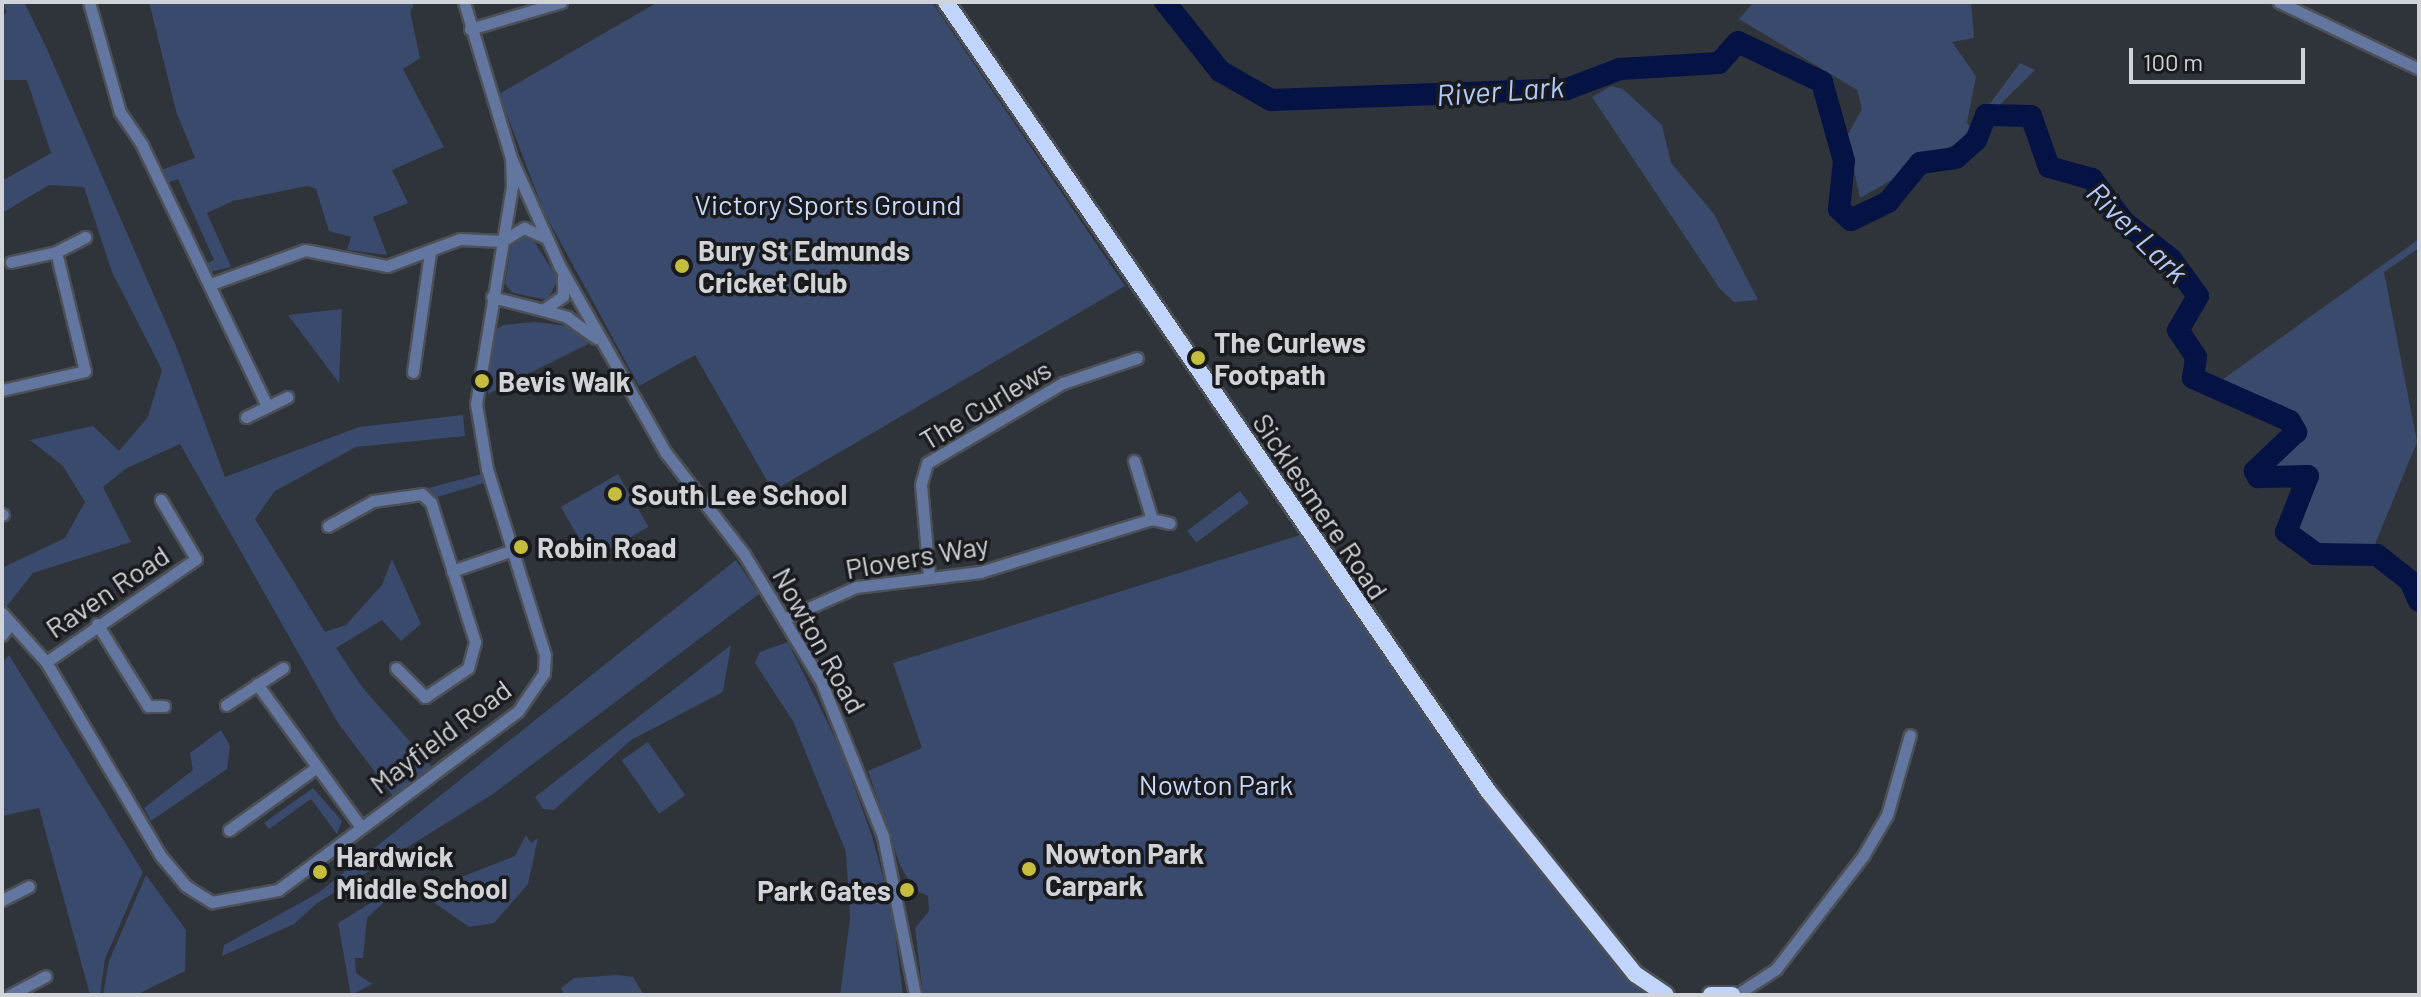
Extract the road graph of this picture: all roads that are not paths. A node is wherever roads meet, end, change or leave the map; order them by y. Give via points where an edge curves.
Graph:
1 (89, 2) edge
2 (464, 2) edge
3 (561, 2) edge
4 (946, 2) edge
5 (2279, 2) edge
6 (470, 29) junction
7 (2419, 69) edge
8 (511, 158) junction
9 (85, 237) dead end
10 (545, 237) junction
11 (502, 241) junction
12 (56, 252) junction
13 (430, 253) junction
14 (11, 262) dead end
15 (559, 265) junction
16 (211, 284) junction
17 (492, 297) junction
18 (543, 310) junction
19 (602, 344) junction
20 (1131, 356) dead end
21 (413, 372) dead end
22 (2, 390) edge
23 (287, 397) dead end
24 (267, 406) junction
25 (246, 417) dead end
26 (1134, 461) dead end
27 (161, 500) dead end
28 (1152, 519) junction
29 (1170, 523) dead end
30 (328, 526) dead end
31 (513, 550) junction
32 (452, 571) junction
33 (929, 576) junction
34 (2, 613) edge
35 (786, 618) junction
36 (11, 623) junction
37 (97, 624) junction
38 (2, 635) edge
39 (46, 662) junction
40 (283, 668) dead end
41 (396, 668) dead end
42 (257, 684) junction
43 (226, 705) dead end
44 (164, 706) dead end
45 (1910, 735) dead end
46 (317, 767) junction
47 (360, 826) junction
48 (229, 830) dead end
49 (29, 886) dead end
50 (2, 900) edge
51 (45, 976) dead end
52 (1648, 982) junction
53 (1754, 991) edge
54 (10, 995) edge
55 (915, 995) edge
56 (1666, 995) edge
57 (1678, 995) edge
58 (1711, 995) edge
59 (1734, 995) edge

1 - 16 street via 120,112
2 - 6 street, Nowton Road
3 - 6 street
4 - 52 highway, Sicklesmere Road via 1488,791
5 - 7 street
6 - 8 street, Nowton Road
8 - 10 street, Nowton Road
8 - 11 street, Mayfield Road
9 - 12 street
10 - 11 street via 524,228
10 - 15 street, Nowton Road
11 - 13 street via 460,239
11 - 17 street, Mayfield Road
12 - 14 street
12 - 22 street via 85,371
13 - 16 street via 378,266 305,250
13 - 21 street
15 - 18 street via 563,296
15 - 19 street, Nowton Road
16 - 24 street
17 - 18 street, Nowton Road
17 - 31 street, Mayfield Road via 477,416
18 - 19 street, Nowton Road via 581,324
19 - 35 street, Nowton Road via 666,453
20 - 33 street, The Curlews via 1063,383 927,463 921,484
23 - 24 street
24 - 25 street
26 - 28 street
27 - 37 street, Raven Road via 196,559
28 - 29 street, Plovers Way
28 - 33 street, Plovers Way via 980,572
30 - 32 street via 358,505 422,494 431,503
31 - 32 street
31 - 47 street, Mayfield Road via 545,655 533,696
32 - 41 street via 475,642 468,668 425,697
33 - 35 street, Plovers Way via 856,587
34 - 36 street, Mayfield Road
35 - 55 street, Nowton Road via 821,681 870,796 900,905
36 - 38 street
36 - 39 street, Mayfield Road
37 - 39 street, Raven Road
37 - 44 street via 148,706
39 - 47 street, Mayfield Road via 153,845 186,886 212,902 278,890
40 - 42 street
42 - 43 street
42 - 46 street
45 - 53 street via 1887,815 1863,856
46 - 47 street
46 - 48 street
49 - 50 street
51 - 54 street
52 - 56 highway, Sicklesmere Road
52 - 57 highway, Sicklesmere Road
53 - 59 street
58 - 59 highway

